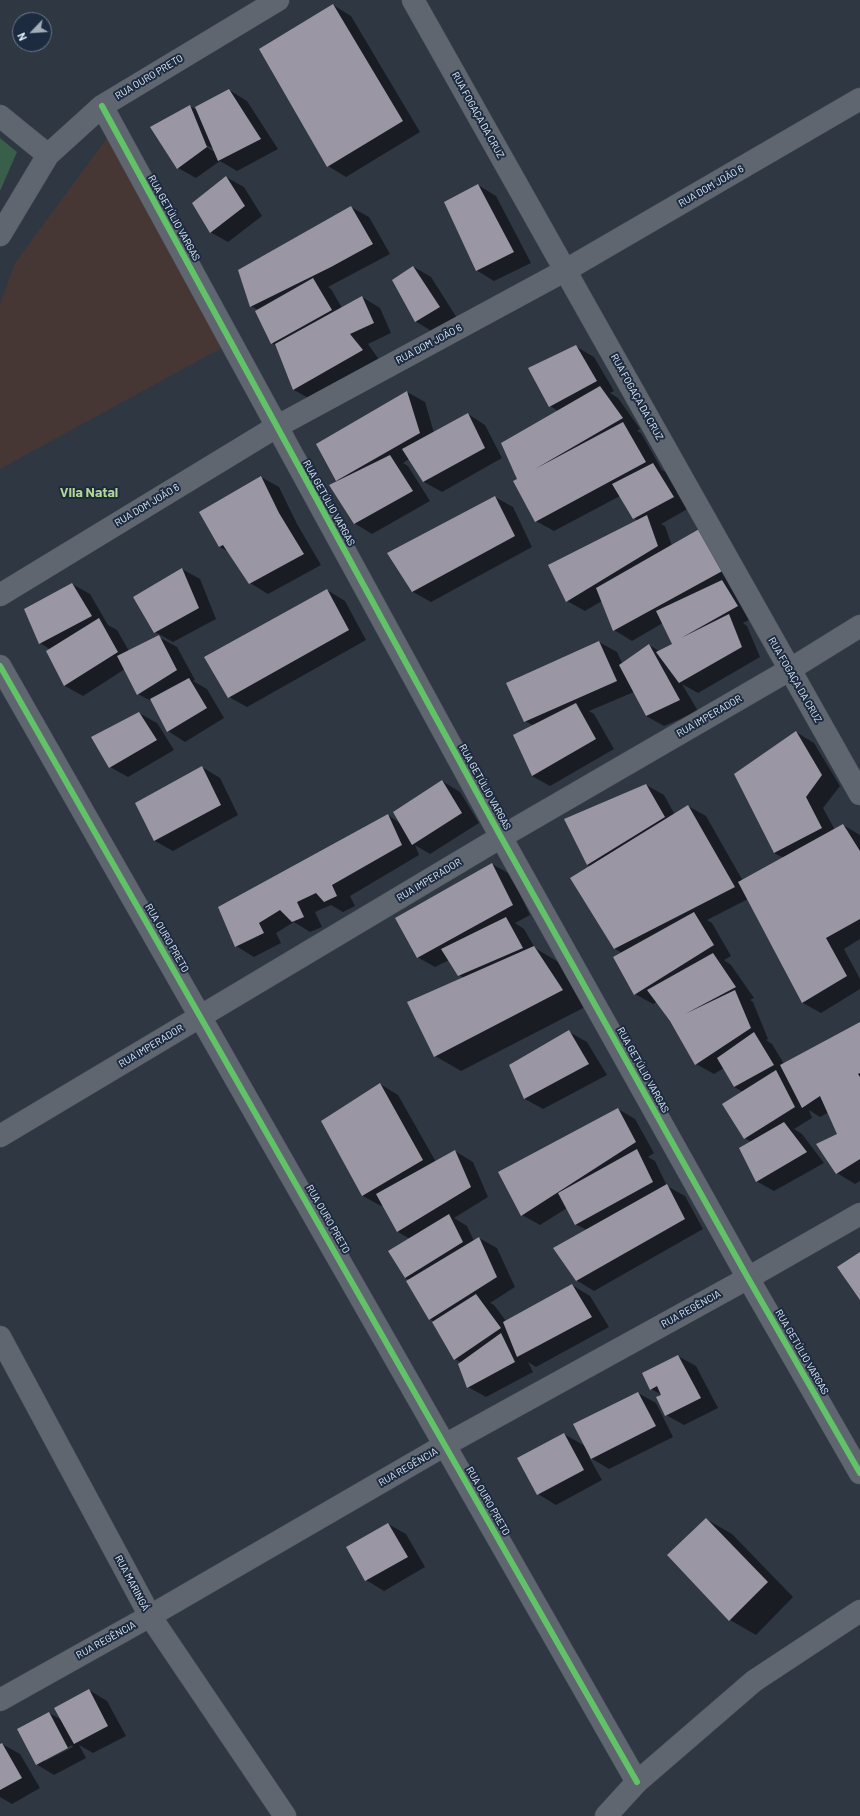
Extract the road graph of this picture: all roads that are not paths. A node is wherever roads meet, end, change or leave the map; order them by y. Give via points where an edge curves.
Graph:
1 (278, 0) edge
2 (413, 0) edge
3 (860, 99) edge
4 (102, 106) junction
5 (0, 116) edge
6 (48, 155) junction
7 (0, 235) edge
8 (566, 270) junction
9 (276, 427) junction
10 (0, 594) edge
11 (860, 626) edge
12 (0, 666) edge
13 (789, 670) junction
14 (860, 794) edge
15 (501, 837) junction
16 (201, 1016) junction
17 (0, 1136) edge
18 (860, 1214) edge
19 (748, 1278) junction
20 (0, 1337) edge
21 (445, 1446) junction
22 (860, 1473) edge
23 (860, 1611) edge
24 (150, 1616) junction
25 (0, 1700) edge
26 (637, 1782) junction
27 (284, 1816) edge
28 (606, 1816) edge

1 - 4 street, RUA OURO PRETO
2 - 8 street, RUA FOGAÇA DA CRUZ
3 - 8 street, RUA DOM JOÃO 6
4 - 6 street, RUA OURO PRETO
4 - 9 street, RUA GETÚLIO VARGAS
5 - 6 street
6 - 7 street, RUA OURO PRETO
8 - 9 street, RUA DOM JOÃO 6
8 - 13 street, RUA FOGAÇA DA CRUZ
9 - 10 street, RUA DOM JOÃO 6
9 - 15 street, RUA GETÚLIO VARGAS
11 - 13 street, RUA IMPERADOR
12 - 16 street, RUA OURO PRETO
13 - 14 street, RUA FOGAÇA DA CRUZ
13 - 15 street, RUA IMPERADOR
15 - 16 street, RUA IMPERADOR
15 - 19 street, RUA GETÚLIO VARGAS
16 - 17 street, RUA IMPERADOR
16 - 21 street, RUA OURO PRETO
18 - 19 street, RUA REGÊNCIA
19 - 21 street, RUA REGÊNCIA
19 - 22 street, RUA GETÚLIO VARGAS
20 - 24 street, RUA MARINGÁ
21 - 24 street, RUA REGÊNCIA
21 - 26 street, RUA OURO PRETO
23 - 26 street via 754,1681
24 - 25 street, RUA REGÊNCIA
24 - 27 street, RUA MARINGÁ
26 - 28 street

